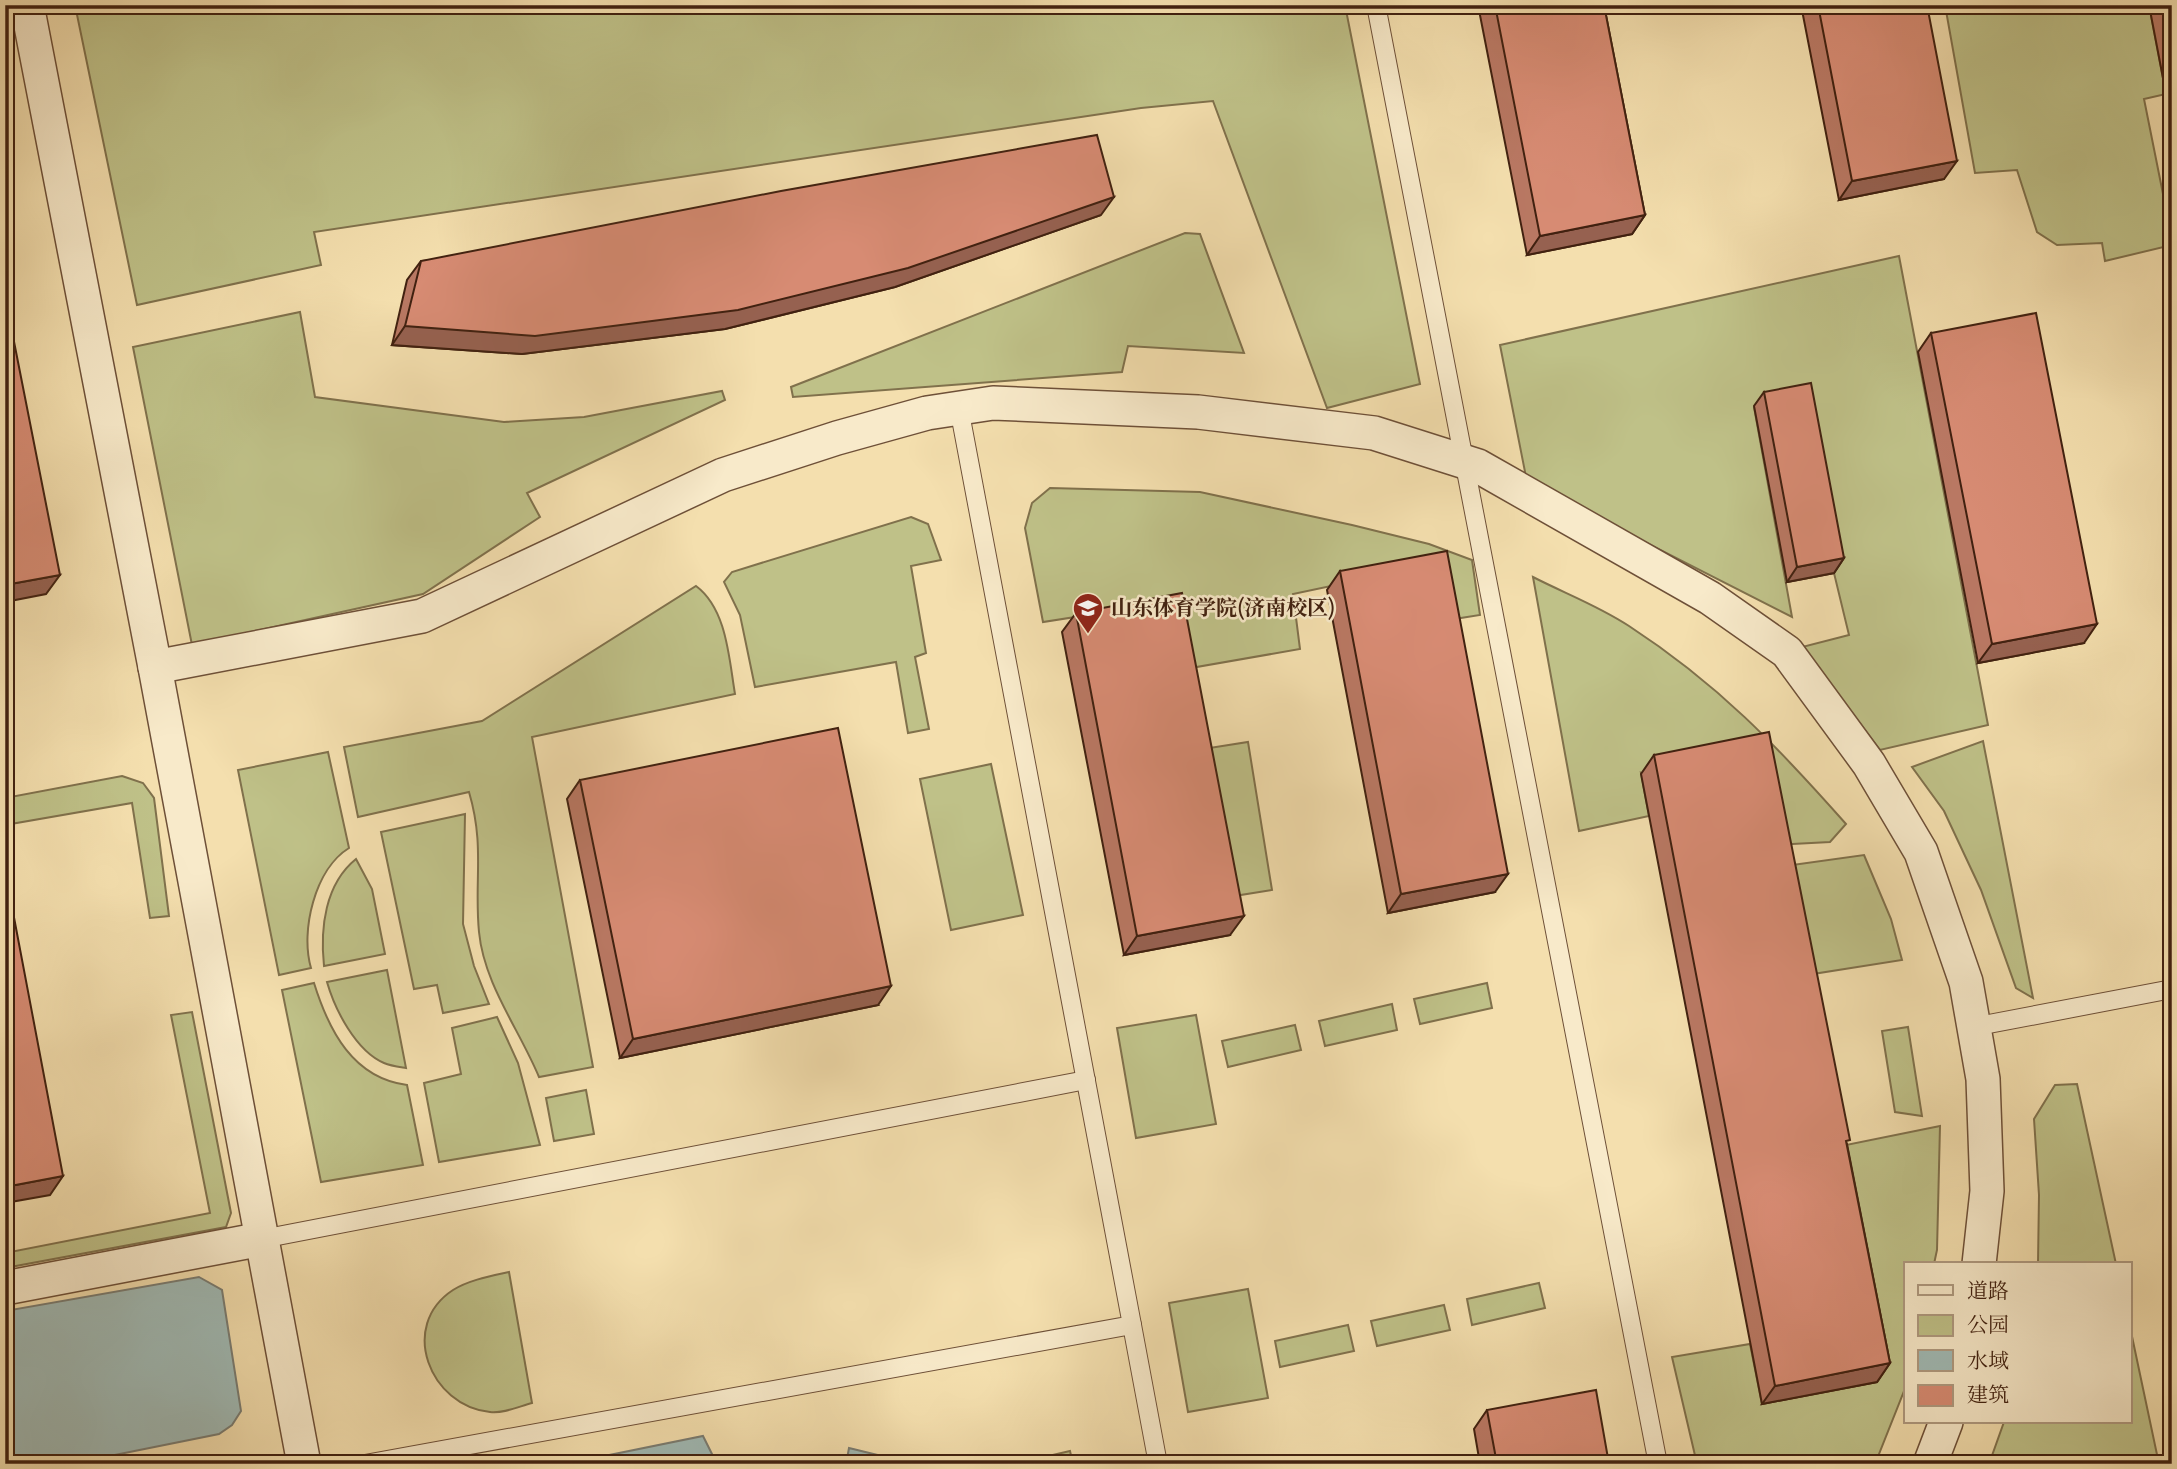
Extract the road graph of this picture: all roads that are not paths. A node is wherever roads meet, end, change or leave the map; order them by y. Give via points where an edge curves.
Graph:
1 (27, 5) edge
2 (1376, 5) edge
3 (959, 408) junction
4 (1464, 462) junction
5 (155, 667) junction
6 (2172, 989) edge
7 (1973, 1027) junction
8 (1086, 1080) junction
9 (262, 1239) junction
10 (1979, 1262) edge
11 (5, 1288) edge
12 (1132, 1325) junction
13 (1946, 1424) edge
14 (304, 1464) edge
15 (365, 1464) edge
16 (1158, 1464) edge
17 (1658, 1464) edge
18 (1930, 1464) edge

1 - 5 street
2 - 4 lane
3 - 4 street via 993,403 1198,412 1374,433
3 - 5 street via 837,438 723,475 422,616
3 - 8 lane
4 - 7 street via 1710,598 1787,652 1869,764 1921,852 1966,982
4 - 17 lane
5 - 9 street
6 - 7 lane
7 - 10 street via 1983,1079 1987,1191
8 - 9 lane
8 - 12 lane
9 - 11 street
9 - 14 street
12 - 15 lane
12 - 16 lane
13 - 18 street

